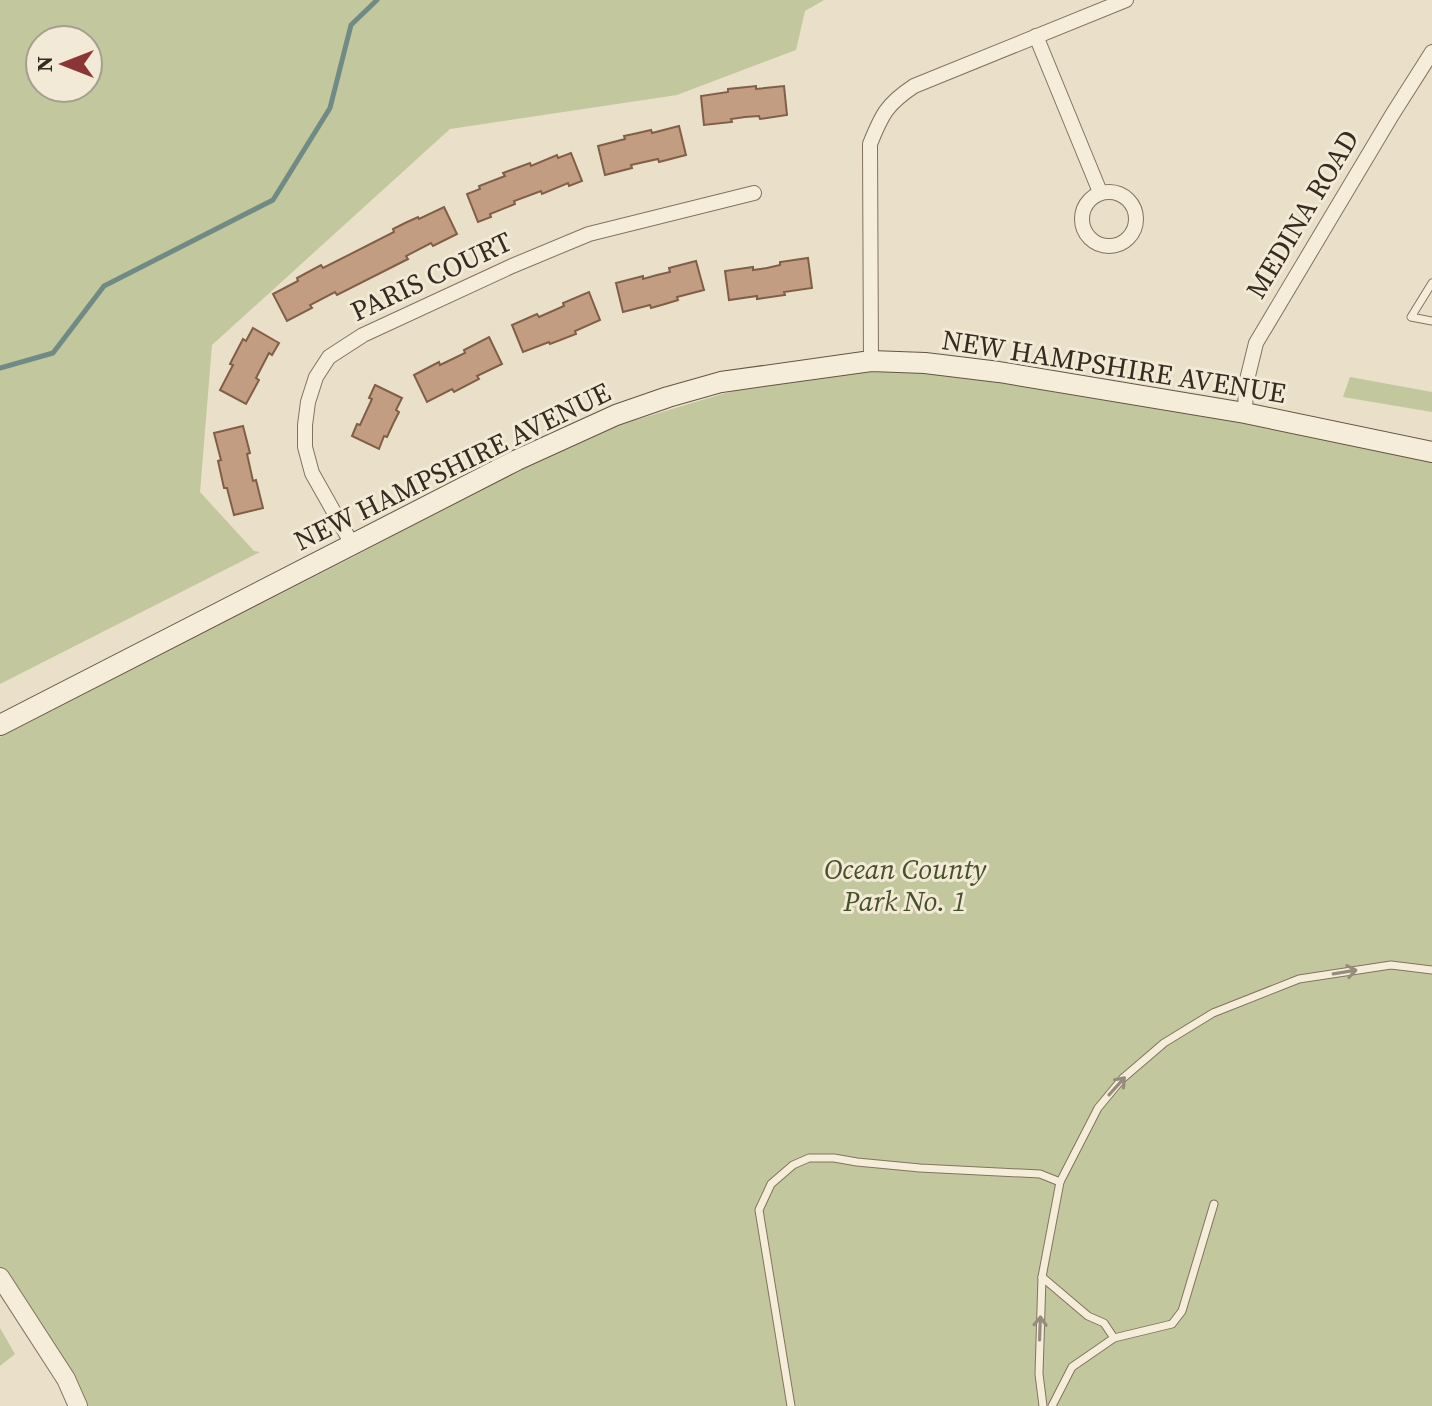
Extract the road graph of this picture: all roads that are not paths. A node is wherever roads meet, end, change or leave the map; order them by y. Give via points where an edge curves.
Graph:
1 (1126, 0) edge
2 (1036, 36) junction
3 (1432, 52) edge
4 (1100, 192) dead end
5 (754, 193) dead end
6 (1432, 283) edge
7 (1432, 321) edge
8 (871, 361) junction
9 (1245, 413) junction
10 (1432, 452) edge
11 (352, 544) junction
12 (0, 725) edge
13 (1432, 970) edge
14 (1060, 1182) junction
15 (1214, 1204) dead end
16 (0, 1277) edge
17 (1042, 1277) junction
18 (1114, 1338) junction
19 (78, 1406) edge
20 (791, 1406) edge
21 (1043, 1406) edge
22 (1052, 1406) edge

1 - 2 street
2 - 4 street
2 - 8 street via 914,86 882,115 870,144
3 - 9 street, MEDINA ROAD via 1256,343
5 - 11 street, PARIS COURT via 589,234 363,335 329,357 308,402 305,447 312,473
6 - 7 lane via 1411,317
8 - 9 main road, NEW HAMPSHIRE AVENUE via 999,372
8 - 11 main road, NEW HAMPSHIRE AVENUE via 721,382 616,415
9 - 10 main road, NEW HAMPSHIRE AVENUE
11 - 12 main road, NEW HAMPSHIRE AVENUE
14 -> 13 lane via 1098,1108 1122,1079 1164,1043 1213,1013 1299,979 1391,965
14 - 17 lane
14 - 20 lane via 1040,1174 834,1158 809,1158 779,1176 759,1210
15 - 18 lane via 1182,1311 1172,1324
16 - 19 street
17 - 18 lane via 1104,1323
21 -> 17 lane
18 - 22 lane via 1072,1367

